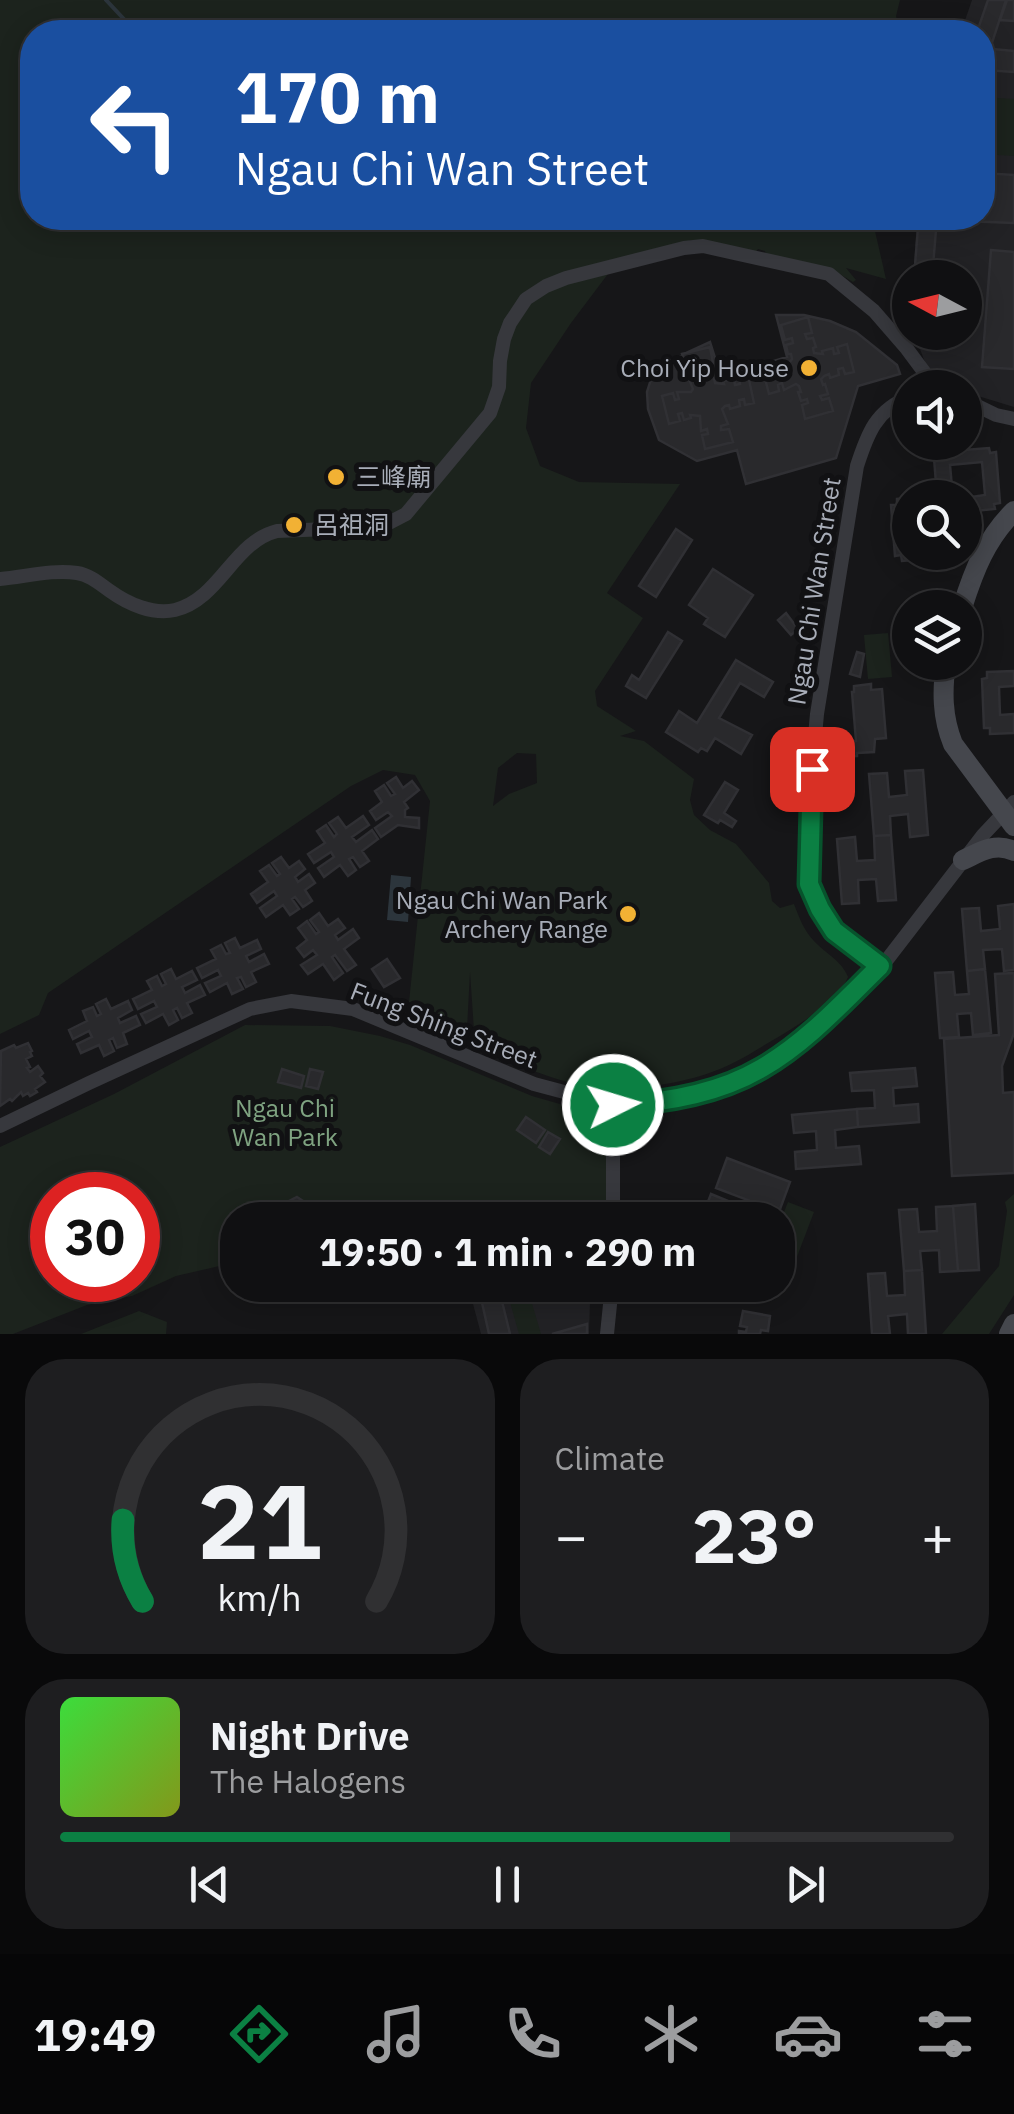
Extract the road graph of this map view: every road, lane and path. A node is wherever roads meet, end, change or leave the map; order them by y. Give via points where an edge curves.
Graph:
1 (923, 370) edge
2 (892, 407) edge
3 (982, 408) edge
4 (1014, 419) edge
5 (1014, 510) edge
6 (0, 579) edge
7 (968, 590) edge
8 (945, 680) edge
9 (1010, 814) edge
10 (1014, 851) edge
11 (963, 860) junction
12 (880, 966) junction
13 (613, 1105) junction
14 (0, 1126) edge
15 (613, 1202) edge
16 (610, 1302) edge
17 (1014, 1324) edge
18 (607, 1334) edge
19 (1008, 1334) edge

1 - 6 street via 874,311 829,274 703,246 684,248 566,278 526,299 504,339 490,412 395,522 263,534 203,596 173,611 135,606 79,573
2 - 12 street, Ngau Chi Wan Street via 868,432 857,466 820,696 809,884 834,931
3 - 4 street
5 - 7 main road via 988,540
8 - 9 main road via 946,729 960,756
9 - 11 street, Fung Shing Street
10 - 11 main road via 994,847
11 - 12 street, Fung Shing Street
12 - 13 street, Fung Shing Street via 813,1031 762,1068 682,1098
13 - 14 street, Fung Shing Street via 534,1084 353,1010 291,1001 250,1009
13 - 15 street
16 - 18 street
17 - 19 main road

